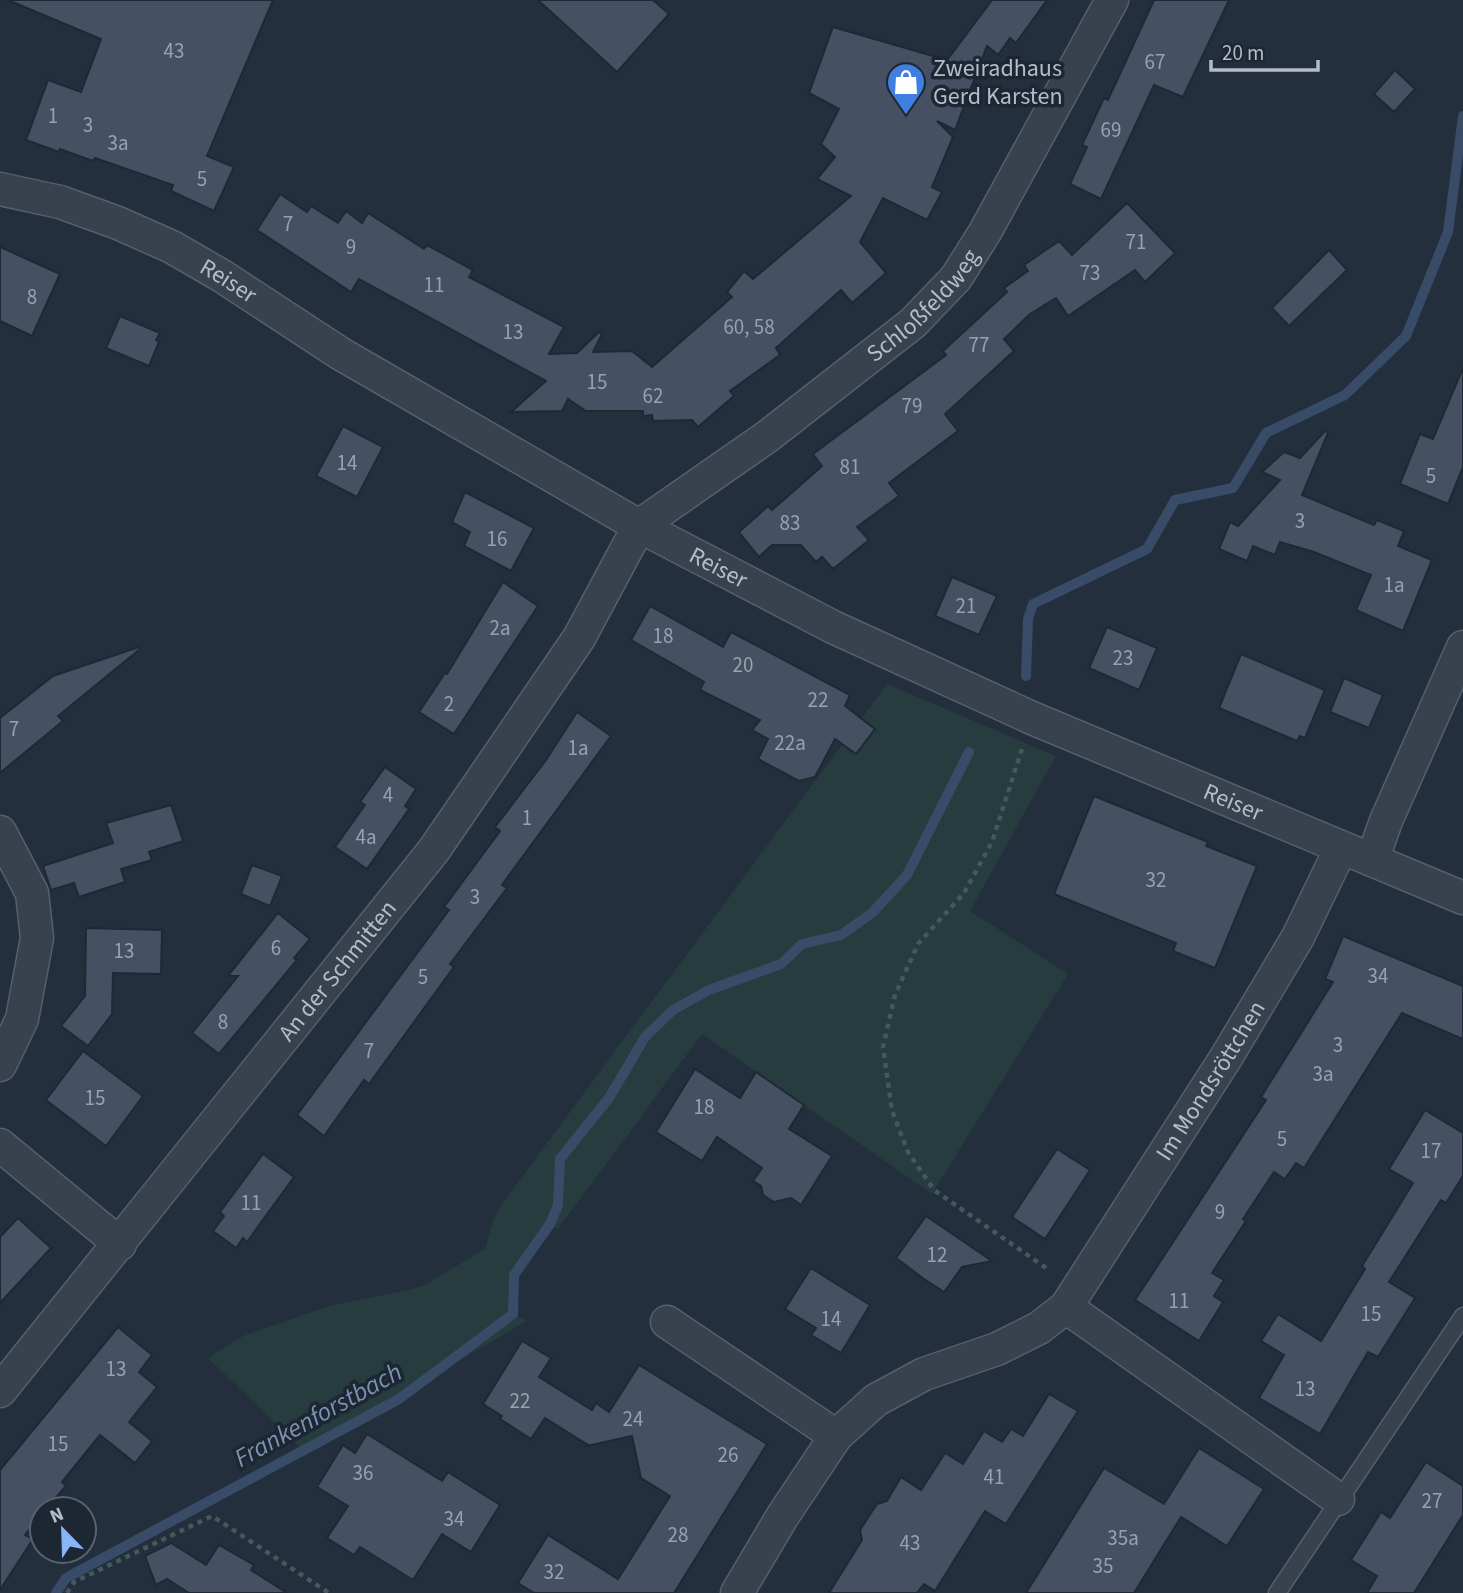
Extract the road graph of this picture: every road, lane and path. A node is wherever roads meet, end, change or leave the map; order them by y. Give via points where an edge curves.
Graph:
1 (1112, 0) edge
2 (0, 190) edge
3 (639, 526) junction
4 (1463, 647) edge
5 (1032, 718) junction
6 (0, 832) edge
7 (1341, 848) junction
8 (1372, 860) junction
9 (1463, 898) edge
10 (0, 1065) edge
11 (0, 1145) edge
12 (120, 1244) junction
13 (1066, 1307) junction
14 (1463, 1316) edge
15 (667, 1322) dead end
16 (0, 1391) edge
17 (836, 1436) junction
18 (1338, 1499) junction
19 (67, 1593) edge
20 (329, 1593) edge
21 (737, 1593) edge
22 (1277, 1593) edge

1 - 3 street, Schloßfeldweg via 956,278 913,323 768,436
2 - 3 street, Reiser via 60,202 172,247 341,354
3 - 5 street, Reiser via 833,627
3 - 12 street, An der Schmitten via 579,638 434,850
4 - 8 street
5 - 7 street, Reiser
5 - 13 path via 992,842 964,892 918,944 895,995 883,1047 892,1111 908,1152 934,1190 1049,1270
6 - 10 street via 32,893 37,939 22,1019
7 - 8 street, Reiser
7 - 13 street, Im Mondsröttchen via 1298,937
8 - 9 street, Reiser
11 - 12 street
12 - 16 street, An der Schmitten
13 - 17 street, Im Mondsröttchen via 1039,1328 997,1349 924,1374 876,1400
13 - 18 street
14 - 18 lane
15 - 17 street
17 - 21 street, Im Mondsröttchen
18 - 22 lane
19 - 20 path via 74,1582 212,1516

